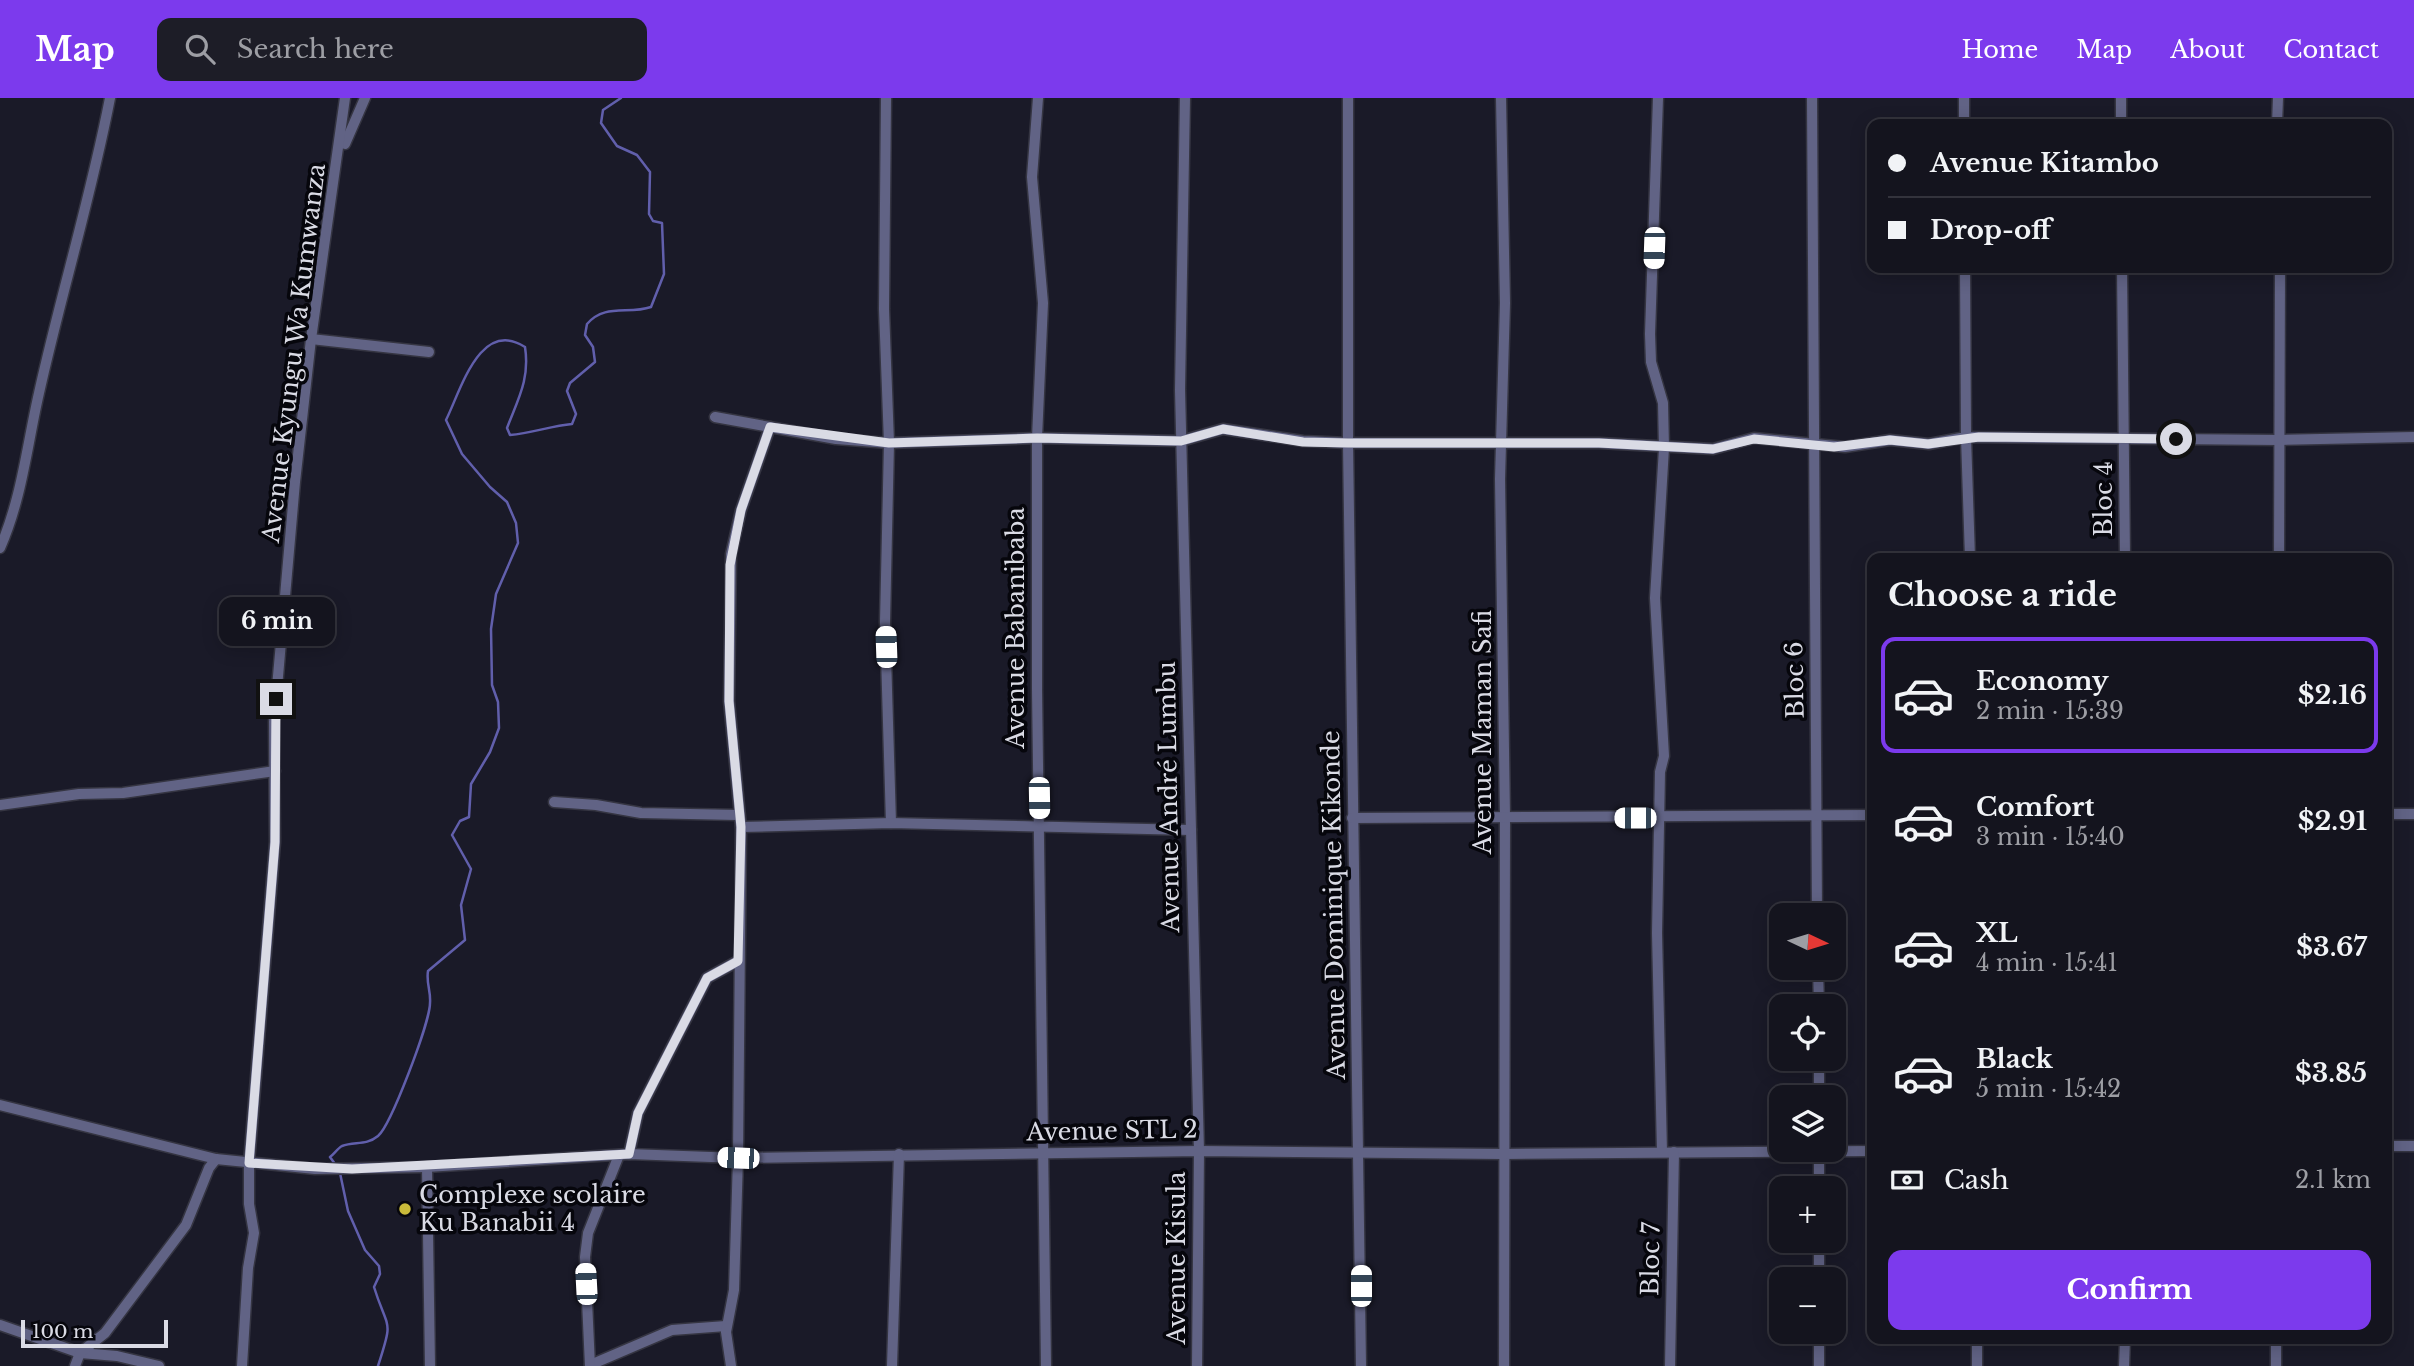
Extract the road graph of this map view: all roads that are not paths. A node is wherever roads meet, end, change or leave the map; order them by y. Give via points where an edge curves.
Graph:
1 (110, 98) edge
2 (345, 98) edge
3 (365, 98) edge
4 (886, 98) edge
5 (1038, 98) edge
6 (1185, 98) edge
7 (1348, 98) edge
8 (1501, 98) edge
9 (1658, 98) edge
10 (1812, 98) edge
11 (1964, 98) edge
12 (2121, 98) edge
13 (2277, 98) edge
14 (1964, 119) edge
15 (2121, 119) edge
16 (2277, 119) edge
17 (338, 160) junction
18 (1965, 273) edge
19 (2122, 273) edge
20 (2280, 273) edge
21 (311, 339) junction
22 (429, 352) dead end
23 (715, 417) dead end
24 (770, 427) junction
25 (1966, 437) junction
26 (2414, 437) edge
27 (1037, 438) junction
28 (2124, 439) junction
29 (2279, 440) junction
30 (1181, 441) junction
31 (1501, 442) junction
32 (889, 443) junction
33 (1348, 443) junction
34 (1814, 444) junction
35 (1664, 448) junction
36 (0, 548) edge
37 (1970, 553) edge
38 (2125, 553) edge
39 (2279, 553) edge
40 (275, 771) junction
41 (554, 802) dead end
42 (0, 805) edge
43 (2392, 814) edge
44 (2414, 814) edge
45 (738, 815) junction
46 (1817, 815) junction
47 (1867, 815) edge
48 (1352, 817) junction
49 (1505, 817) junction
50 (1661, 818) junction
51 (891, 823) junction
52 (1039, 825) junction
53 (741, 827) junction
54 (1191, 830) junction
55 (1817, 903) edge
56 (738, 961) junction
57 (0, 1105) edge
58 (2392, 1146) edge
59 (2414, 1146) edge
60 (1199, 1151) junction
61 (1769, 1151) edge
62 (1846, 1151) edge
63 (1867, 1151) edge
64 (1661, 1152) junction
65 (1674, 1152) junction
66 (1044, 1153) junction
67 (1360, 1153) junction
68 (624, 1154) junction
69 (899, 1154) junction
70 (1503, 1154) junction
71 (738, 1158) junction
72 (216, 1159) junction
73 (249, 1163) junction
74 (427, 1167) junction
75 (0, 1325) edge
76 (726, 1326) junction
77 (1819, 1344) edge
78 (1977, 1344) edge
79 (2125, 1344) edge
80 (2276, 1344) edge
81 (80, 1353) junction
82 (596, 1364) edge
83 (75, 1366) edge
84 (159, 1366) edge
85 (242, 1366) edge
86 (430, 1366) edge
87 (731, 1366) edge
88 (892, 1366) edge
89 (1046, 1366) edge
90 (1197, 1366) edge
91 (1361, 1366) edge
92 (1504, 1366) edge
93 (1670, 1366) edge
94 (1819, 1366) edge
95 (1977, 1366) edge
96 (2124, 1366) edge
97 (2276, 1366) edge

1 - 36 street via 100,153 62,291 18,498
2 - 17 street, Avenue Kyungu Wa Kumwanza
3 - 17 street
4 - 32 street via 884,309
5 - 27 street, Avenue Babanibaba via 1032,177 1043,303
6 - 30 street, Avenue André Lumbu
7 - 33 street, Avenue Dominique Kikonde
8 - 31 street, Avenue Maman Safi via 1505,303
9 - 35 street via 1650,334 1651,362 1662,390
10 - 34 street, Bloc 6
11 - 14 street
12 - 15 street
13 - 16 street
17 - 21 street, Avenue Kyungu Wa Kumwanza
18 - 25 street
19 - 28 street, Bloc 4
20 - 29 street
21 - 22 street
21 - 40 street, Avenue Kyungu Wa Kumwanza via 274,722
23 - 24 street
24 - 32 street
24 - 45 street via 731,554 729,701
25 - 28 street
25 - 34 street via 1928,444 1890,440 1845,447
25 - 37 street
26 - 29 street
27 - 30 street
27 - 32 street
27 - 52 street, Avenue Babanibaba
28 - 29 street
28 - 38 street, Bloc 4
29 - 39 street
30 - 33 street via 1223,429 1303,442
30 - 54 street, Avenue André Lumbu
31 - 33 street
31 - 35 street
31 - 49 street, Avenue Maman Safi
32 - 51 street via 885,622
33 - 48 street, Avenue Dominique Kikonde
34 - 35 street via 1754,439 1713,449
34 - 46 street, Bloc 6
35 - 50 street via 1655,598 1664,756
40 - 42 street
40 - 73 street, Avenue Kyungu Wa Kumwanza via 275,842
41 - 45 street via 641,813
43 - 44 street
45 - 53 street
46 - 47 street
46 - 50 street
46 - 55 street, Bloc 6
48 - 49 street
48 - 67 street, Avenue Dominique Kikonde
49 - 50 street
49 - 70 street, Avenue Maman Safi
50 - 64 street via 1657,933
51 - 52 street
51 - 53 street
52 - 54 street
52 - 66 street, Avenue Babanibaba
53 - 56 street
54 - 60 street, Avenue André Lumbu
56 - 68 street via 707,978 638,1113
56 - 71 street
57 - 72 street
58 - 59 street
60 - 66 street, Avenue STL 2
60 - 67 street, Avenue STL 2
60 - 90 street, Avenue Kisula
61 - 65 street, Avenue STL 2
62 - 63 street, Avenue STL 2
64 - 65 street, Avenue STL 2
64 - 70 street, Avenue STL 2
65 - 93 street, Bloc 7
66 - 69 street, Avenue STL 2
66 - 89 street, Avenue Babanibaba
67 - 70 street, Avenue STL 2
67 - 91 street, Avenue Dominique Kikonde
68 - 71 street, Avenue STL 2
68 - 74 street, Avenue STL 2
68 - 82 street via 588,1233 585,1257
69 - 71 street, Avenue STL 2
69 - 88 street
70 - 92 street, Avenue Maman Safi
71 - 76 street via 734,1290
72 - 73 street
72 - 81 street via 186,1225 105,1333
73 - 74 street, Avenue STL 2 via 315,1169
73 - 85 street, Avenue Kyungu Wa Kumwanza via 254,1233
74 - 86 street
75 - 81 street
76 - 82 street via 671,1330
76 - 87 street
77 - 94 street
78 - 95 street
79 - 96 street
80 - 97 street
81 - 83 street
81 - 84 street

